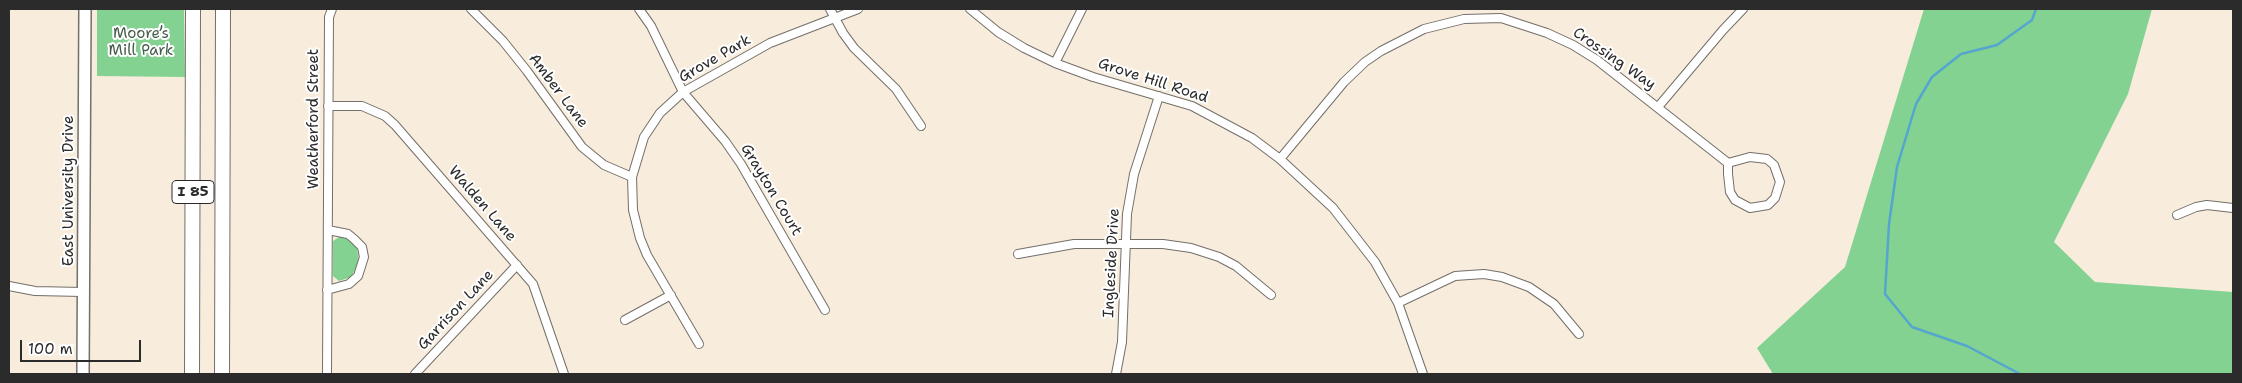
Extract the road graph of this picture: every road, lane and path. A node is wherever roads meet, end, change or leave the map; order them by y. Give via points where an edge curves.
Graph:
1 (85, 9) edge
2 (193, 9) edge
3 (223, 9) edge
4 (332, 9) edge
5 (471, 9) edge
6 (639, 9) edge
7 (830, 9) edge
8 (858, 9) edge
9 (970, 9) edge
10 (1082, 9) edge
11 (1503, 9) edge
12 (1743, 9) edge
13 (834, 18) junction
14 (1501, 18) junction
15 (1055, 63) junction
16 (683, 92) junction
17 (1159, 96) junction
18 (328, 106) junction
19 (1658, 107) junction
20 (921, 126) dead end
21 (1280, 160) junction
22 (1728, 163) junction
23 (632, 178) junction
24 (2233, 208) edge
25 (2178, 215) dead end
26 (328, 230) junction
27 (1125, 244) junction
28 (1018, 254) dead end
29 (517, 265) junction
30 (9, 286) edge
31 (327, 290) junction
32 (83, 292) junction
33 (671, 295) junction
34 (1271, 295) dead end
35 (1398, 303) junction
36 (825, 310) dead end
37 (625, 320) dead end
38 (1578, 334) dead end
39 (699, 344) dead end
40 (83, 374) edge
41 (192, 374) edge
42 (222, 374) edge
43 (327, 374) edge
44 (415, 374) edge
45 (564, 374) edge
46 (1116, 374) edge
47 (1423, 374) edge

1 - 32 main road, East University Drive
2 - 41 highway, I 85
3 - 42 highway, I 85
4 - 18 street, Weatherford Street via 329,17
5 - 23 street, Amber Lane via 527,70 582,147 604,165
6 - 16 street, Grayton Court via 651,26
7 - 13 street
8 - 13 street, Grove Park
9 - 15 street, Grove Hill Road via 998,32
10 - 15 street
11 - 14 street
12 - 19 street
13 - 16 street, Grove Park via 770,43
13 - 20 street via 854,48 896,89
14 - 19 street, Crossing Way via 1547,32 1573,45
14 - 21 street, Crossing Way via 1464,19 1424,28 1381,51 1344,82
15 - 17 street, Grove Hill Road
16 - 23 street, Grove Park via 660,113 644,137
16 - 36 street, Grayton Court via 741,164
17 - 21 street, Grove Hill Road via 1218,118 1252,138
17 - 27 street, Ingleside Drive via 1134,174
18 - 26 street, Weatherford Street
18 - 29 street, Walden Lane via 362,106 385,116
19 - 22 street, Crossing Way
21 - 35 street, Grove Hill Road via 1320,195 1351,230
22 - 22 street via 1730,192 1742,206 1750,208 1768,204 1775,198 1779,173 1767,159 1750,157
23 - 33 street, Grove Park via 633,210 640,238
24 - 25 street via 2207,205
26 - 31 street, Weatherford Street
26 - 31 street via 354,238 362,246 364,257 358,276 350,284
27 - 28 street via 1062,245
27 - 34 street via 1163,244 1219,257 1245,272
27 - 46 street, Ingleside Drive via 1122,342
29 - 44 street, Garrison Lane
29 - 45 street, Walden Lane via 533,284
30 - 32 street via 35,291
31 - 43 street, Weatherford Street
32 - 40 main road, East University Drive
33 - 37 street
33 - 39 street, Grove Park
35 - 38 street via 1455,276 1484,274 1502,277 1529,287 1554,304
35 - 47 street, Grove Hill Road

